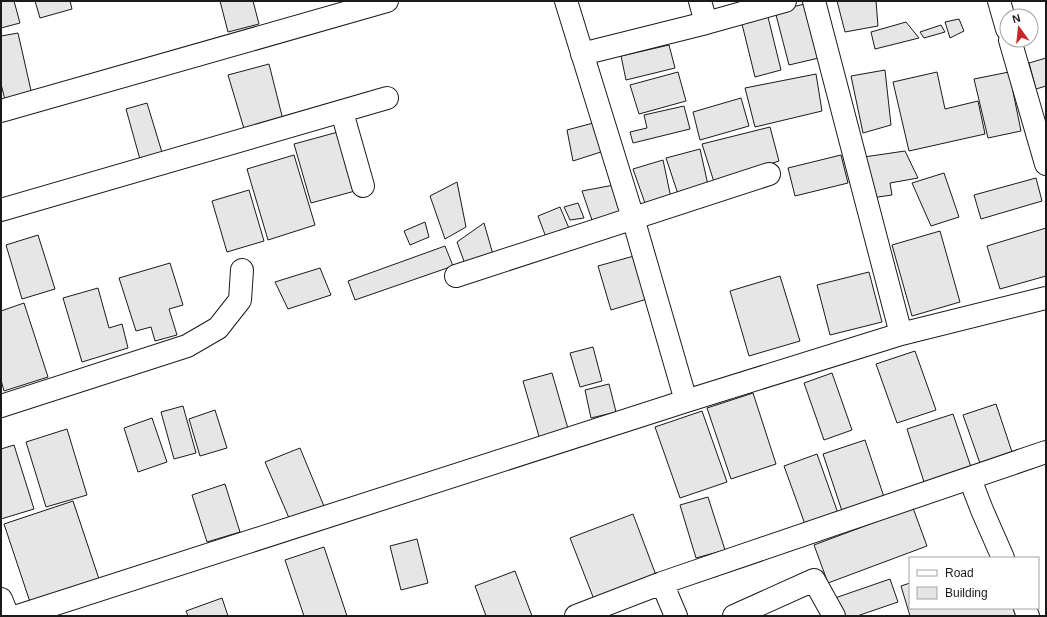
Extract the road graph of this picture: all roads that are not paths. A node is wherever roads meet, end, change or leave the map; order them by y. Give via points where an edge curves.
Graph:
1 (387, 1) edge
2 (566, 1) edge
3 (700, 1) edge
4 (785, 1) edge
5 (814, 1) edge
6 (706, 23) junction
7 (1012, 48) edge
8 (582, 54) junction
9 (387, 98) dead end
10 (1, 111) edge
11 (342, 112) junction
12 (1046, 164) edge
13 (769, 174) dead end
14 (363, 186) dead end
15 (1, 210) edge
16 (633, 218) junction
17 (242, 270) dead end
18 (456, 276) dead end
19 (1046, 298) edge
20 (901, 334) junction
21 (686, 401) junction
22 (1, 406) edge
23 (1046, 452) edge
24 (970, 479) junction
25 (1002, 557) edge
26 (662, 583) junction
27 (1, 599) edge
28 (8, 616) edge
29 (18, 616) edge
30 (576, 616) edge
31 (676, 616) edge
32 (734, 616) edge
33 (834, 616) edge

1 - 10 street
2 - 8 street
3 - 6 street
4 - 6 street
5 - 20 street
6 - 8 street
7 - 12 street
8 - 16 street
9 - 11 street
11 - 14 street
11 - 15 street
13 - 16 street
16 - 18 street
16 - 21 street
17 - 22 street via 240,300 218,328 186,346
19 - 20 street
20 - 21 street
21 - 29 street
23 - 24 street
24 - 25 street
24 - 26 street
26 - 30 street
26 - 31 street
27 - 28 street
32 - 33 street via 814,580

